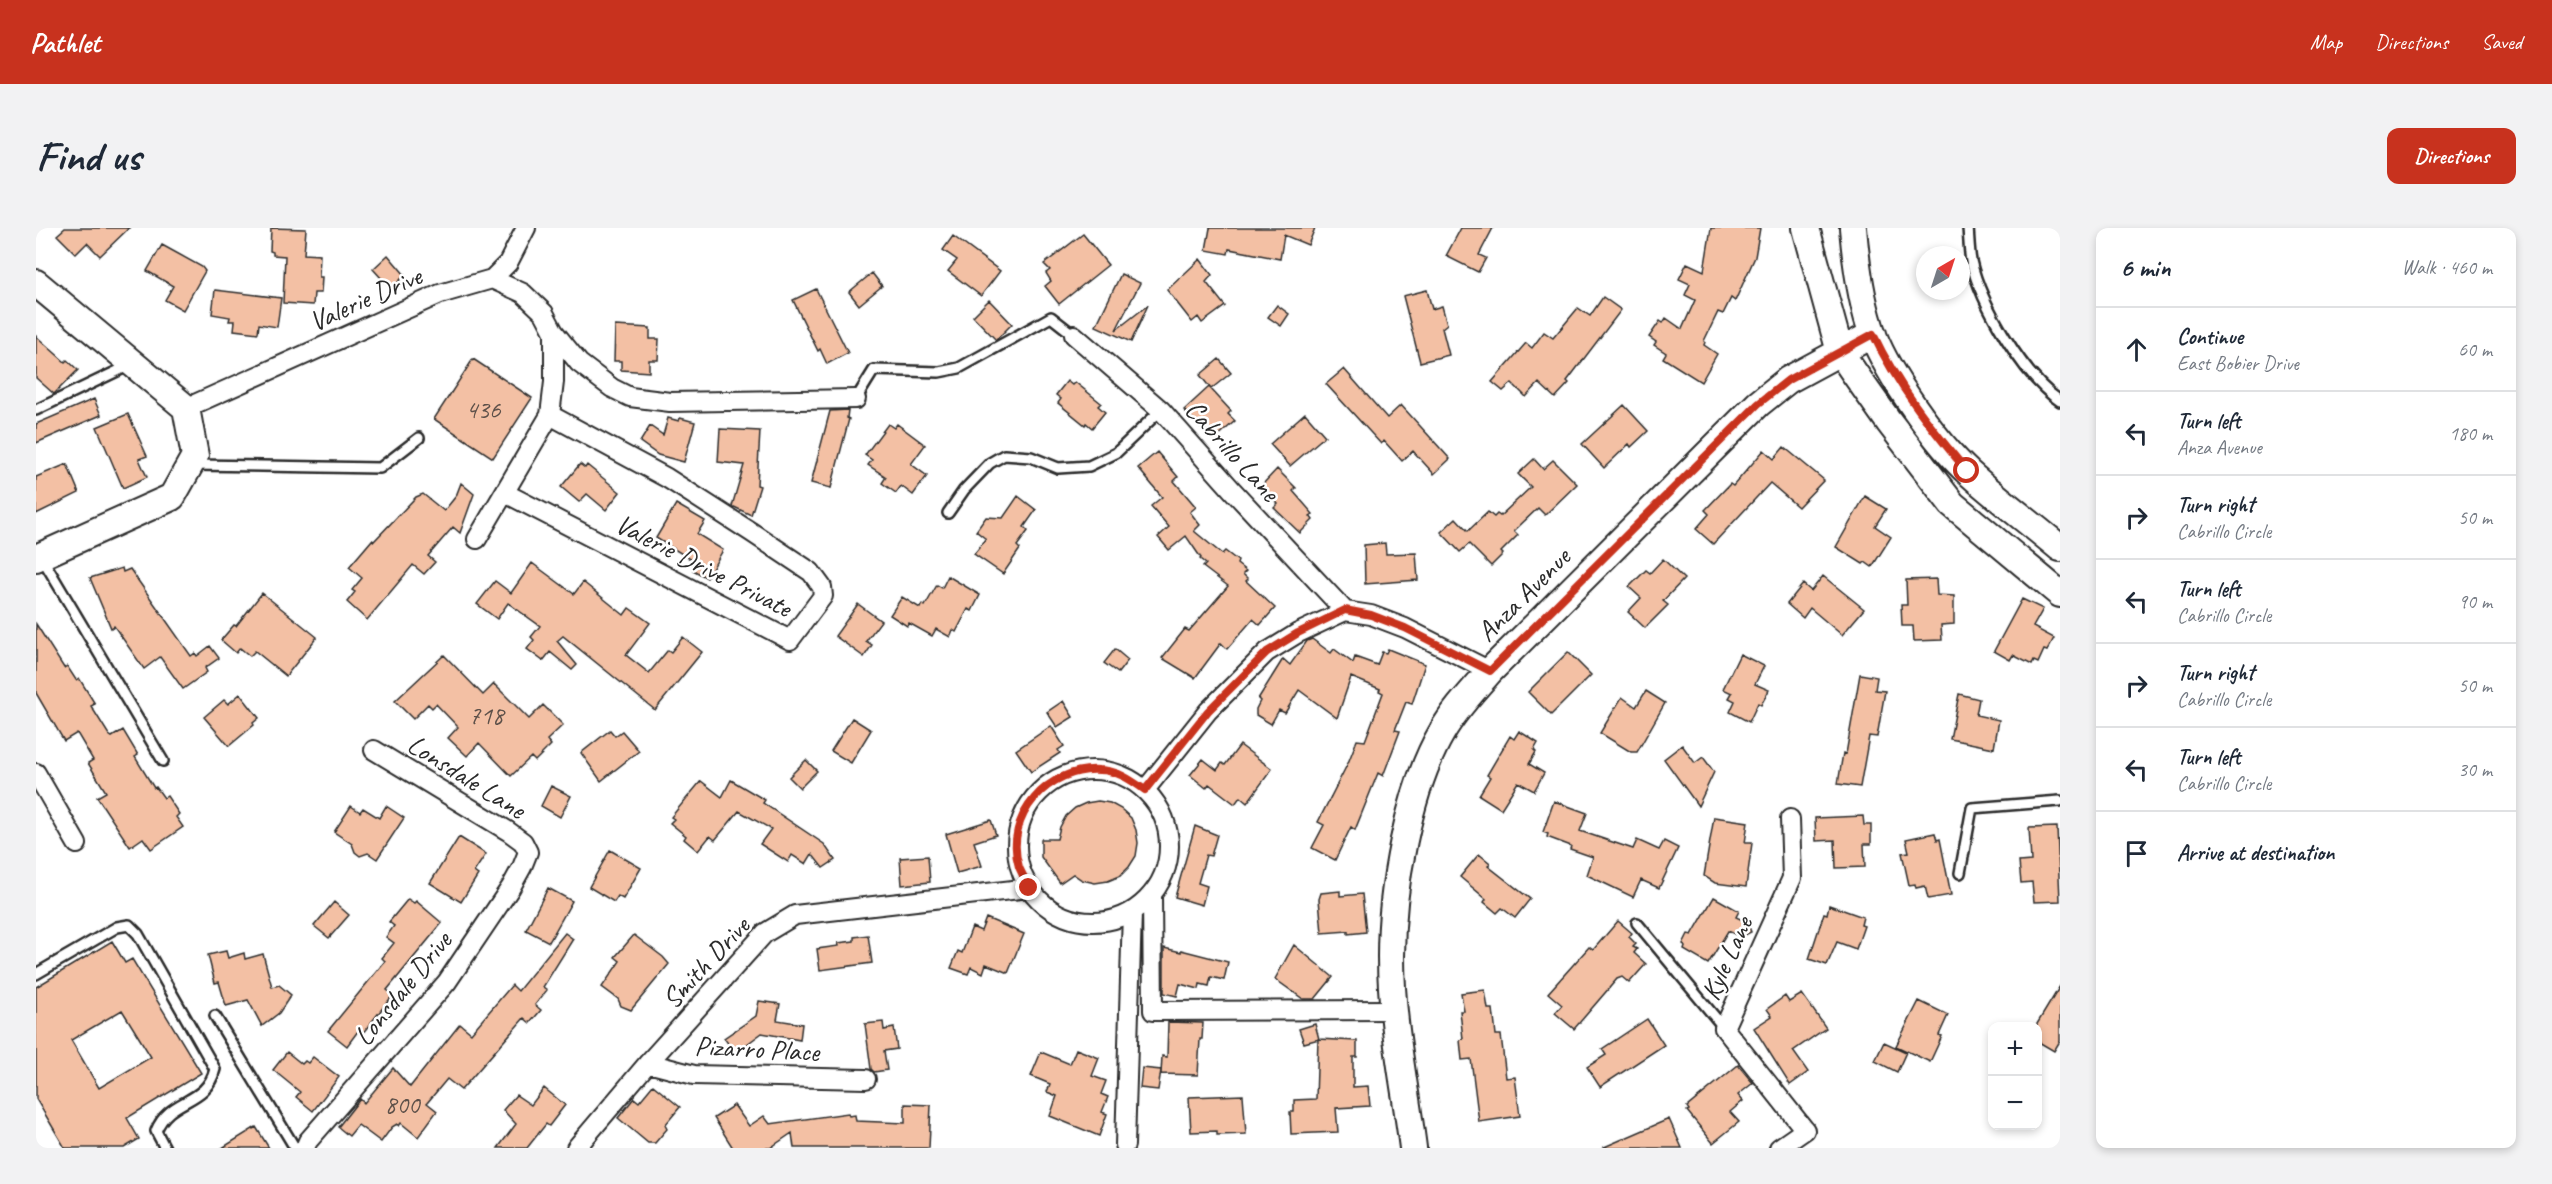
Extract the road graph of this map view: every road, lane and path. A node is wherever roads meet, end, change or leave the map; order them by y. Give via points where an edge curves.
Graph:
1 (526, 228) edge
2 (1806, 228) edge
3 (1853, 228) edge
4 (1968, 228) edge
5 (492, 279) junction
6 (36, 283) edge
7 (554, 332) junction
8 (1873, 334) junction
9 (1074, 335) joint
10 (1840, 352) junction
11 (132, 364) junction
12 (856, 399) joint
13 (2060, 401) edge
14 (186, 408) junction
15 (36, 410) edge
16 (1161, 411) junction
17 (550, 415) junction
18 (419, 438) dead end
19 (190, 465) junction
20 (505, 493) junction
21 (948, 513) dead end
22 (477, 539) dead end
23 (2060, 549) edge
24 (38, 557) edge
25 (2060, 594) edge
26 (1345, 610) junction
27 (1490, 671) junction
28 (374, 750) dead end
29 (163, 761) dead end
30 (36, 773) edge
31 (1145, 790) junction
32 (2060, 801) edge
33 (1790, 819) dead end
34 (77, 844) dead end
35 (528, 852) joint
36 (1960, 873) dead end
37 (1029, 888) junction
38 (1152, 895) junction
39 (1132, 912) junction
40 (1637, 923) dead end
41 (36, 974) edge
42 (1395, 1010) junction
43 (215, 1016) dead end
44 (1725, 1028) junction
45 (648, 1063) junction
46 (866, 1079) dead end
47 (1125, 1145) dead end
48 (165, 1148) edge
49 (295, 1148) edge
50 (305, 1148) edge
51 (576, 1148) edge
52 (1413, 1148) edge
53 (1779, 1148) edge

1 - 5 street via 508,263
2 - 10 street
3 - 8 street via 1857,266
4 - 13 lane via 1971,261 1991,315 2035,379
5 - 7 street via 523,293 544,313
5 - 14 street, Valerie Drive via 440,294
6 - 11 street
7 - 12 street via 579,363 630,397 670,402
7 - 17 street
8 - 10 street, Anza Avenue
8 - 23 street via 1922,417 1967,471
9 - 12 lane via 1052,317 959,368 939,372 874,370
9 - 16 street, Cabrillo Lane
10 - 25 street via 1952,504
10 - 27 street, Anza Avenue via 1788,380 1758,404
11 - 14 street
11 - 15 lane
14 - 19 street via 195,456
16 - 21 lane via 1116,453 1089,466 1058,468 1031,457 1004,455 990,463
16 - 26 street, Cabrillo Lane
17 - 20 street
17 - 20 street, Valerie Drive Private via 667,478 781,552 811,572 822,587 823,596 790,640
18 - 19 lane via 380,468
19 - 24 street via 172,497
20 - 22 street
24 - 29 lane
26 - 27 street via 1405,628
26 - 31 street via 1267,652 1208,711
27 - 42 street, Anza Avenue via 1441,734 1422,775 1407,827 1394,905 1391,958
28 - 35 street, Lonsdale Lane via 508,831 523,842
30 - 34 street
31 - 37 street via 1125,776 1101,770 1076,771 1047,785 1022,817 1016,841 1019,866
31 - 38 street via 1159,808 1168,830 1169,853 1164,875
32 - 36 lane via 1972,808
33 - 44 street, Kyle Lane via 1792,878
35 - 50 street, Lonsdale Drive via 511,887 447,982
37 - 39 street via 1055,911 1087,922 1110,920
37 - 45 street, Smith Drive via 795,915 765,933
38 - 39 street
38 - 42 street via 1153,1011
39 - 47 street
40 - 44 lane
41 - 48 lane via 117,927 129,925 138,934 215,1069 207,1090 168,1111 160,1120 156,1131
42 - 52 street, Anza Avenue
43 - 49 lane
44 - 53 street, Kyle Lane via 1805,1130
45 - 46 street, Pizarro Place via 694,1075
45 - 51 street, Smith Drive

